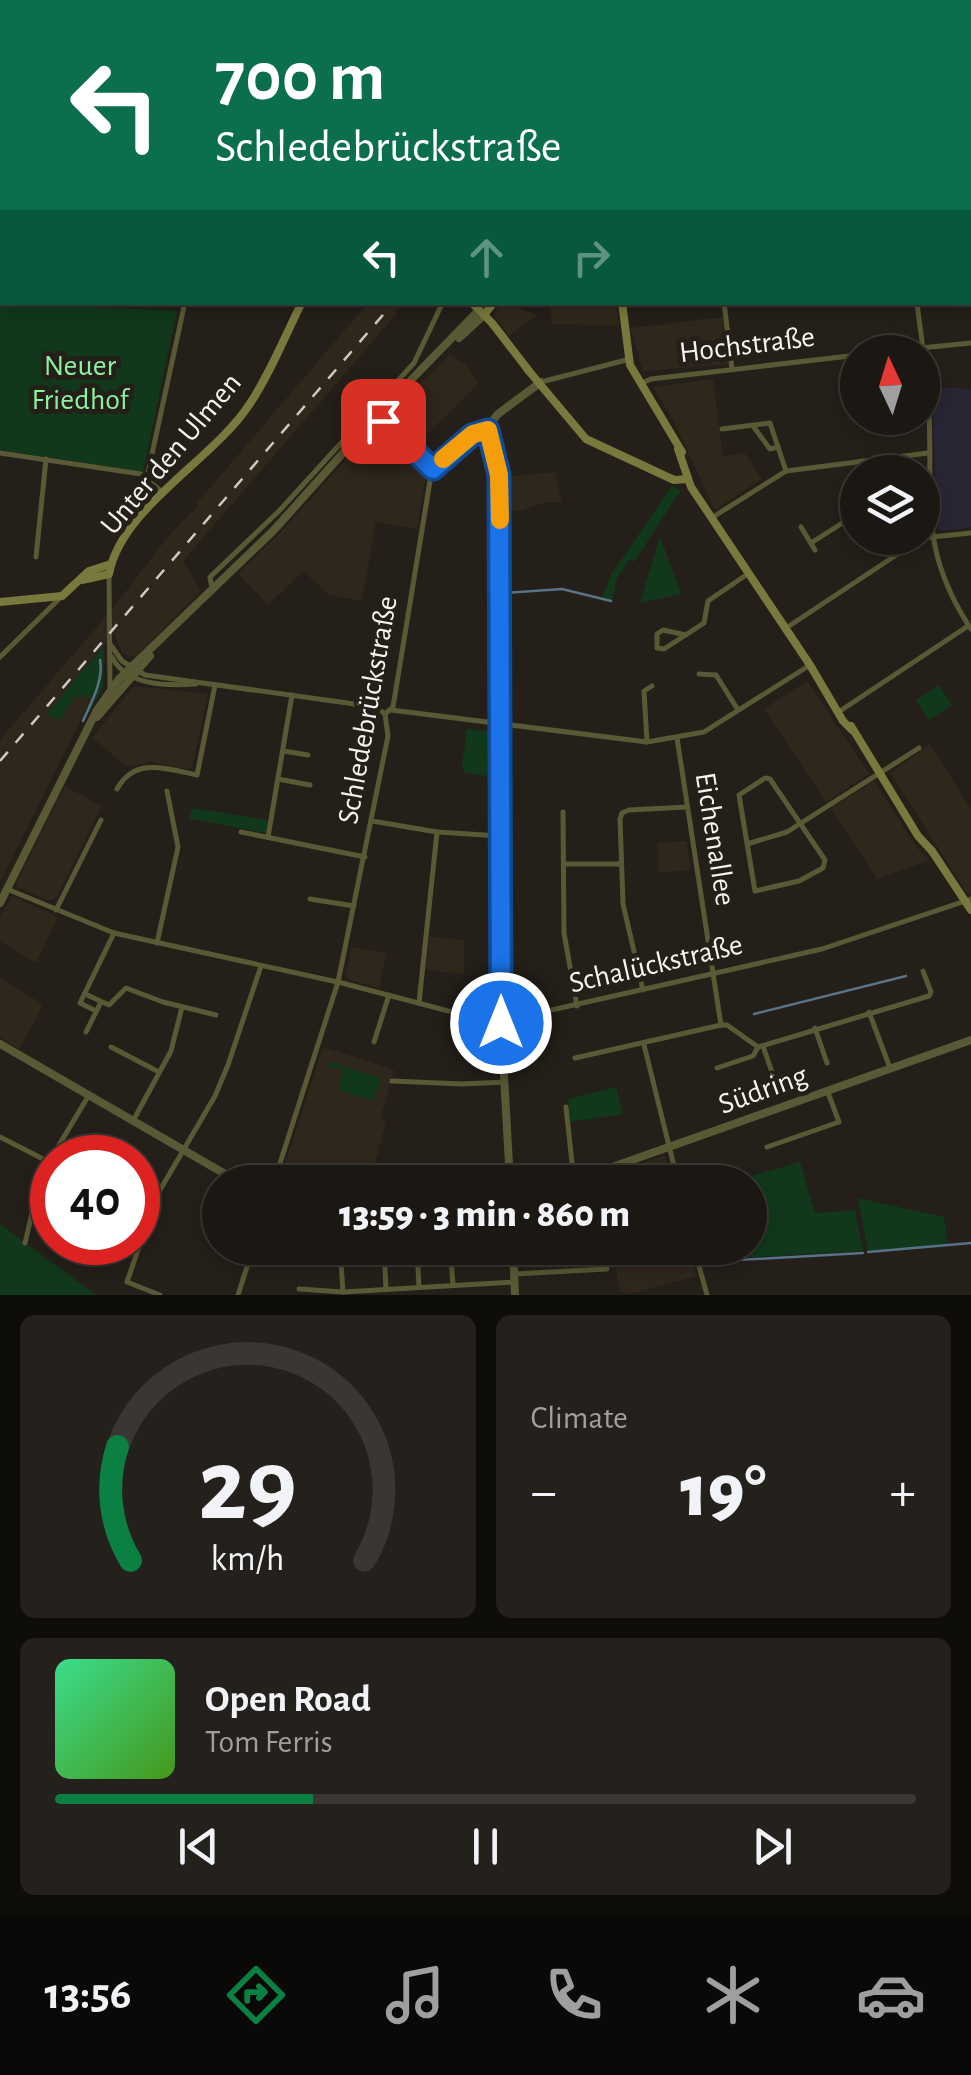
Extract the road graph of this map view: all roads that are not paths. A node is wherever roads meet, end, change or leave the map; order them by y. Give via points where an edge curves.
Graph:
1 (185, 305) edge
2 (300, 305) edge
3 (442, 305) edge
4 (473, 305) edge
5 (486, 305) edge
6 (491, 305) edge
7 (622, 305) edge
8 (724, 305) edge
9 (917, 305) edge
10 (482, 313) junction
11 (921, 335) edge
12 (971, 343) edge
13 (940, 346) edge
14 (840, 357) edge
15 (631, 359) junction
16 (418, 367) junction
17 (732, 369) junction
18 (642, 382) junction
19 (540, 383) junction
20 (377, 415) junction
21 (753, 426) junction
22 (488, 430) junction
23 (722, 430) dead end
24 (929, 435) edge
25 (778, 446) junction
26 (0, 453) edge
27 (928, 453) joint
28 (912, 455) edge
29 (46, 459) junction
30 (840, 464) edge
31 (433, 469) junction
32 (786, 470) junction
33 (148, 477) junction
34 (690, 478) junction
35 (164, 494) junction
36 (712, 517) junction
37 (840, 526) edge
38 (801, 528) dead end
39 (971, 533) edge
40 (940, 535) edge
41 (901, 555) edge
42 (935, 555) edge
43 (36, 557) dead end
44 (110, 569) junction
45 (749, 573) junction
46 (212, 588) junction
47 (62, 596) junction
48 (29, 598) junction
49 (0, 602) edge
50 (42, 616) junction
51 (786, 628) junction
52 (970, 628) edge
53 (168, 633) junction
54 (686, 635) junction
55 (110, 644) junction
56 (110, 652) junction
57 (0, 657) edge
58 (149, 657) junction
59 (810, 664) junction
60 (131, 672) junction
61 (699, 674) dead end
62 (159, 677) junction
63 (212, 684) junction
64 (652, 686) dead end
65 (109, 692) junction
66 (292, 696) junction
67 (738, 710) junction
68 (388, 712) junction
69 (840, 712) junction
70 (90, 724) junction
71 (500, 724) junction
72 (677, 738) junction
73 (647, 742) junction
74 (919, 748) dead end
75 (283, 751) junction
76 (308, 755) dead end
77 (880, 773) junction
78 (278, 779) junction
79 (310, 785) dead end
80 (117, 789) dead end
81 (166, 791) dead end
82 (687, 807) junction
83 (562, 812) dead end
84 (101, 820) dead end
85 (372, 821) junction
86 (800, 824) junction
87 (241, 832) dead end
88 (437, 832) junction
89 (501, 836) junction
90 (268, 838) junction
91 (747, 844) junction
92 (366, 856) junction
93 (564, 864) junction
94 (622, 864) junction
95 (7, 889) junction
96 (310, 898) dead end
97 (968, 900) edge
98 (0, 903) edge
99 (354, 906) junction
100 (56, 910) junction
101 (971, 910) edge
102 (114, 933) junction
103 (157, 943) junction
104 (261, 966) junction
105 (923, 971) dead end
106 (713, 974) junction
107 (338, 982) junction
108 (643, 990) junction
109 (85, 994) junction
110 (388, 995) junction
111 (101, 1002) junction
112 (419, 1002) junction
113 (578, 1006) junction
114 (182, 1008) junction
115 (96, 1012) junction
116 (869, 1012) junction
117 (216, 1015) dead end
118 (501, 1023) junction
119 (721, 1025) junction
120 (815, 1028) junction
121 (86, 1032) dead end
122 (971, 1040) edge
123 (374, 1042) dead end
124 (0, 1044) edge
125 (644, 1044) junction
126 (112, 1047) dead end
127 (760, 1047) junction
128 (575, 1058) dead end
129 (827, 1063) dead end
130 (717, 1068) dead end
131 (890, 1068) junction
132 (159, 1072) junction
133 (775, 1081) dead end
134 (392, 1082) dead end
135 (505, 1082) junction
136 (827, 1090) junction
137 (89, 1095) junction
138 (566, 1108) dead end
139 (133, 1121) junction
140 (65, 1135) edge
141 (0, 1137) edge
142 (670, 1147) junction
143 (767, 1147) dead end
144 (183, 1150) junction
145 (30, 1153) edge
146 (209, 1165) edge
147 (279, 1165) edge
148 (509, 1165) edge
149 (571, 1165) edge
150 (620, 1165) edge
151 (674, 1165) edge
152 (30, 1225) edge
153 (26, 1243) dead end
154 (248, 1265) edge
155 (341, 1265) edge
156 (385, 1265) edge
157 (418, 1265) edge
158 (451, 1265) edge
159 (514, 1265) edge
160 (699, 1265) edge
161 (608, 1269) dead end
162 (514, 1278) junction
163 (453, 1285) junction
164 (419, 1287) junction
165 (299, 1289) dead end
166 (386, 1289) junction
167 (342, 1293) edge
168 (160, 1295) edge
169 (238, 1295) edge
170 (515, 1295) edge
171 (707, 1295) edge

1 - 33 street
2 - 35 main road, Unter den Ulmen via 250,404
3 - 16 street
4 - 10 main road
5 - 10 main road
6 - 10 main road
7 - 15 main road
8 - 17 street
9 - 11 street
10 - 16 street
10 - 19 main road
12 - 13 street
14 - 17 street, Hochstraße
15 - 18 main road
15 - 19 street
16 - 20 street
16 - 46 street via 210,577
17 - 18 street, Hochstraße
18 - 34 main road
19 - 22 street via 498,414
19 - 34 main road via 576,431 593,442 674,480
20 - 31 street
20 - 46 street
21 - 23 street
21 - 25 street via 770,449
21 - 25 street via 770,423
22 - 31 street via 472,435
22 - 71 street via 500,484
24 - 27 street
25 - 32 street
26 - 29 street
27 - 28 street
29 - 33 street
29 - 43 street
30 - 32 street
31 - 68 street, Schledebrückstraße
32 - 36 street
33 - 35 street
34 - 36 main road
35 - 44 main road, Unter den Ulmen via 123,536
36 - 45 main road
37 - 38 street via 813,546
39 - 40 street
41 - 51 street
42 - 52 street
44 - 47 main road via 98,566
44 - 55 street, Unter den Ulmen
45 - 51 main road
45 - 54 street via 708,601 704,622
46 - 53 street
47 - 48 main road
47 - 50 street
48 - 49 main road
48 - 50 street
50 - 57 street
51 - 59 main road
52 - 69 street
53 - 58 street
53 - 60 street
54 - 54 street via 664,649 655,643 663,630
55 - 56 street, Unter den Ulmen
55 - 60 street
56 - 60 street via 114,663
56 - 65 street, Unter den Ulmen
58 - 60 street
58 - 62 street
59 - 67 street
59 - 69 main road
60 - 62 street
60 - 63 street via 170,684
60 - 65 street
60 - 70 street
61 - 67 street via 716,675
62 - 63 street
63 - 66 street
63 - 80 street via 197,776 141,767
64 - 73 street via 642,701
65 - 70 street
66 - 68 street
66 - 75 street
67 - 72 street via 704,732
68 - 71 street
68 - 85 street, Schledebrückstraße
69 - 77 main road
70 - 95 street
71 - 73 street
71 - 89 street
72 - 73 street
72 - 82 street, Eichenallee
74 - 77 street
75 - 76 street
75 - 78 street
77 - 86 street
77 - 97 main road
78 - 79 street
78 - 90 street
81 - 103 street via 178,847
82 - 94 street via 622,812
82 - 106 street, Eichenallee
83 - 93 street
84 - 100 street
85 - 88 street
85 - 92 street, Schledebrückstraße
86 - 91 street
86 - 91 street via 765,778 740,795
86 - 91 street via 825,860 799,881 754,891
87 - 90 street
88 - 89 street
88 - 112 street
89 - 118 street
90 - 92 street
92 - 99 street, Schledebrückstraße
93 - 94 street
93 - 113 street via 564,933
94 - 108 street
95 - 98 street
95 - 100 street, Schalückstraße
96 - 99 street
97 - 101 main road
97 - 106 street, Schalückstraße via 822,948
99 - 107 street, Schledebrückstraße
100 - 102 street, Schalückstraße
102 - 103 street, Schalückstraße
102 - 109 street
103 - 104 street, Schalückstraße
104 - 107 street, Schalückstraße
104 - 144 street via 228,1065
105 - 116 street via 928,996
106 - 108 street, Schalückstraße
106 - 119 street, Eichenallee
107 - 110 street, Schalückstraße
107 - 147 street, Schledebrückstraße
108 - 113 street, Schalückstraße
109 - 111 street
109 - 115 street via 80,1003
110 - 112 street, Schalückstraße
110 - 123 street
111 - 114 street via 111,1004 126,988
111 - 115 street
112 - 118 street, Schalückstraße
113 - 118 street, Schalückstraße
114 - 117 street
114 - 132 street
115 - 121 street
116 - 120 street
116 - 131 street
118 - 135 street
119 - 125 street
119 - 127 street
120 - 127 street
120 - 129 street
122 - 131 street, Südring
124 - 137 street
125 - 128 street
125 - 142 street
126 - 132 street
127 - 130 street via 753,1056
127 - 133 street
131 - 136 street, Südring
132 - 139 street
134 - 135 street
135 - 148 street
136 - 142 street, Südring
136 - 143 street via 839,1122
137 - 139 street
137 - 140 street
138 - 149 street
139 - 144 street
141 - 145 street
142 - 150 street, Südring
142 - 151 street
144 - 146 street
144 - 168 street via 156,1197 127,1282
152 - 153 street
154 - 169 street
155 - 167 street
156 - 166 street
157 - 164 street
158 - 163 street
159 - 162 street
160 - 171 street
161 - 162 street
162 - 163 street
162 - 170 street
163 - 164 street
164 - 166 street
165 - 167 street
166 - 167 street

